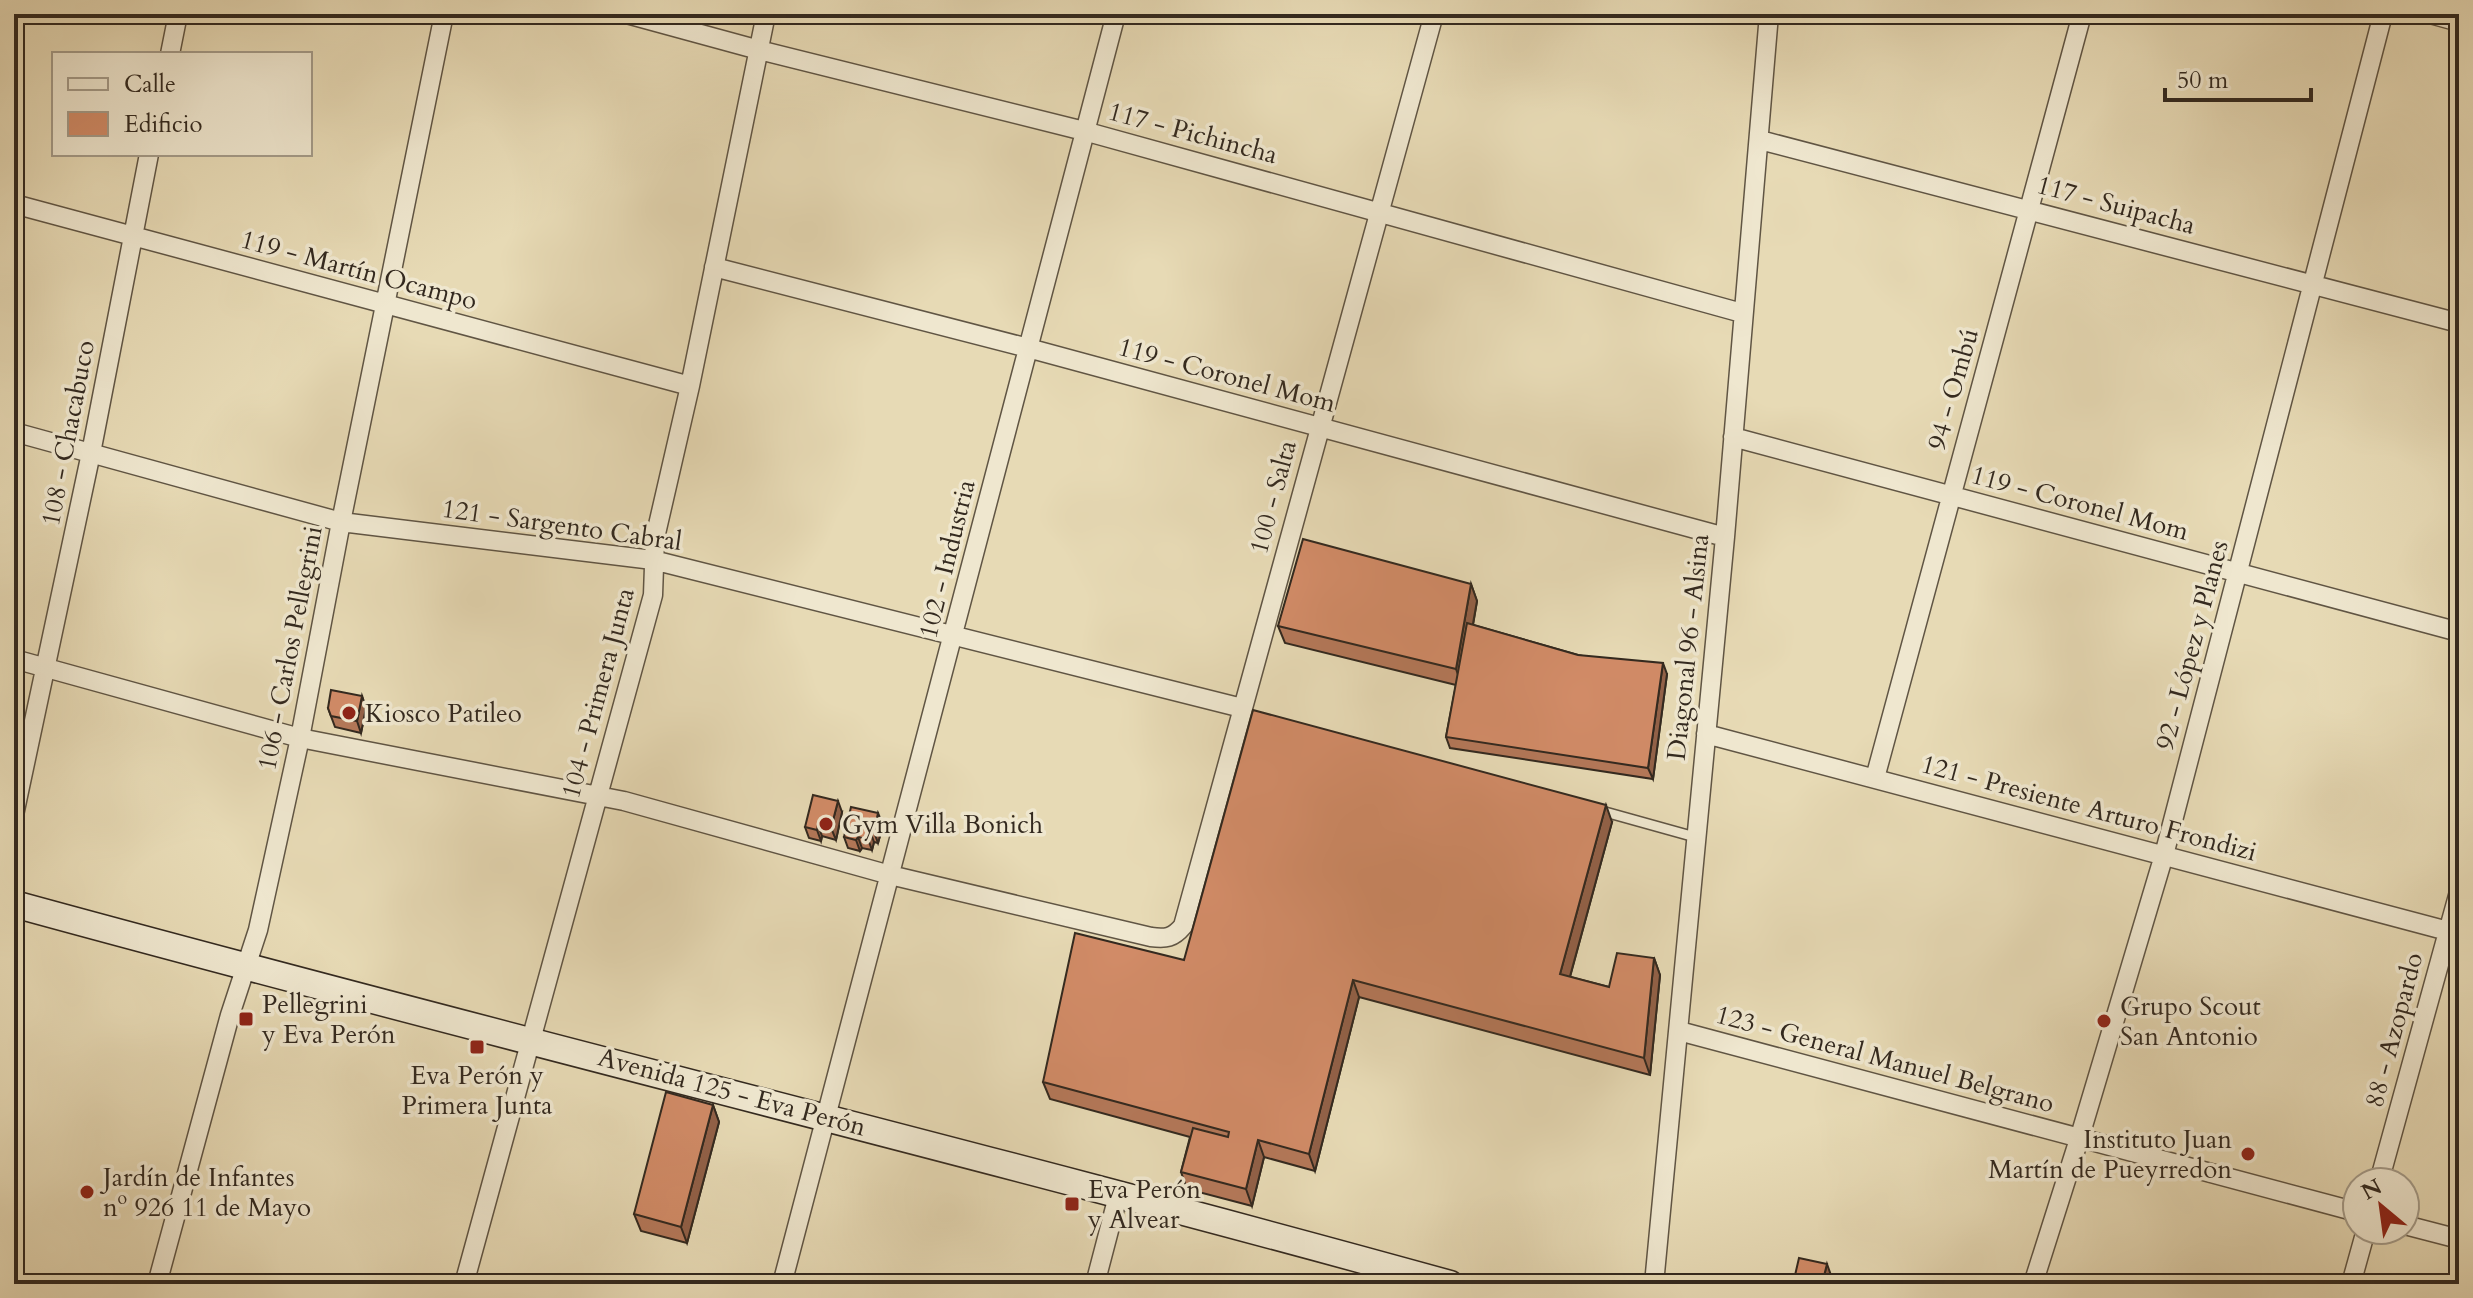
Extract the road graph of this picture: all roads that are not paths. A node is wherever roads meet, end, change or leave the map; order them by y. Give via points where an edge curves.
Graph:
1 (178, 14) edge
2 (444, 14) edge
3 (627, 14) edge
4 (766, 14) edge
5 (1116, 14) edge
6 (1434, 14) edge
7 (1769, 14) edge
8 (2082, 14) edge
9 (2383, 14) edge
10 (2430, 14) edge
11 (2459, 22) edge
12 (759, 50) junction
13 (170, 52) edge
14 (1084, 131) junction
15 (1760, 140) junction
16 (149, 156) edge
17 (14, 204) edge
18 (2030, 210) junction
19 (1379, 211) junction
20 (132, 236) junction
21 (714, 267) junction
22 (2313, 283) junction
23 (387, 305) junction
24 (1742, 313) junction
25 (2459, 323) edge
26 (1028, 348) junction
27 (690, 386) junction
28 (1319, 426) junction
29 (14, 432) edge
30 (1733, 437) junction
31 (91, 453) junction
32 (1950, 494) junction
33 (341, 522) junction
34 (1725, 537) junction
35 (653, 560) junction
36 (2238, 573) junction
37 (2459, 632) edge
38 (954, 635) junction
39 (14, 659) edge
40 (47, 667) junction
41 (1242, 708) junction
42 (1706, 734) junction
43 (300, 738) junction
44 (1875, 778) junction
45 (598, 795) junction
46 (1594, 809) edge
47 (14, 815) edge
48 (1695, 837) junction
49 (2164, 855) junction
50 (890, 875) junction
51 (2459, 892) edge
52 (14, 904) edge
53 (2454, 932) edge
54 (245, 968) junction
55 (1679, 1031) junction
56 (530, 1040) junction
57 (828, 1117) junction
58 (2080, 1136) junction
59 (2384, 1166) edge
60 (1118, 1196) junction
61 (2341, 1208) edge
62 (2421, 1229) edge
63 (2459, 1239) edge
64 (2362, 1246) edge
65 (1410, 1279) edge
66 (157, 1284) edge
67 (464, 1284) edge
68 (782, 1284) edge
69 (1095, 1284) edge
70 (1450, 1284) edge
71 (1654, 1284) edge
72 (2033, 1284) edge
73 (2351, 1284) edge

1 - 13 street
2 - 23 street, 106 - Carlos Pellegrini
3 - 12 street, 117 - Pichincha
4 - 12 street, 104 - Primera Junta
5 - 14 street, 102 - Industria
6 - 19 street, 100 - Salta
7 - 15 street, Diagonal 96 - Alsina
8 - 18 street, 94 - Ombú
9 - 22 street, 92 - López y Planes
10 - 11 street
12 - 14 street, 117 - Pichincha
12 - 21 street, 104 - Primera Junta
14 - 19 street, 117 - Pichincha
14 - 26 street, 102 - Industria
15 - 18 street, 117 - Suipacha
15 - 24 street, Diagonal 96 - Alsina
16 - 20 street, 108 - Chacabuco
17 - 20 street, 119 - Martín Ocampo
18 - 22 street, 117 - Suipacha
18 - 32 street, 94 - Ombú
19 - 24 street, 117 - Pichincha
19 - 28 street, 100 - Salta
20 - 23 street, 119 - Martín Ocampo
20 - 31 street, 108 - Chacabuco
21 - 26 street, 119 - Coronel Mom
21 - 27 street, 104 - Primera Junta
22 - 25 street, 117 - Suipacha
22 - 36 street, 92 - López y Planes
23 - 27 street, 119 - Martín Ocampo
23 - 33 street, 106 - Carlos Pellegrini
24 - 30 street, Diagonal 96 - Alsina
26 - 28 street, 119 - Coronel Mom
26 - 38 street, 102 - Industria
27 - 35 street, 104 - Primera Junta
28 - 34 street, 119 - Coronel Mom
28 - 41 street, 100 - Salta
29 - 31 street, 121 - Sargento Cabral
30 - 32 street, 119 - Coronel Mom
30 - 34 street, Diagonal 96 - Alsina
31 - 33 street, 121 - Sargento Cabral
31 - 40 street, 108 - Chacabuco
32 - 36 street, 119 - Coronel Mom
32 - 44 street, 94 - Ombú
33 - 35 street, 121 - Sargento Cabral
33 - 43 street, 106 - Carlos Pellegrini
34 - 42 street, Diagonal 96 - Alsina
35 - 38 street, 121 - Sargento Cabral
35 - 45 street, 104 - Primera Junta via 653,595
36 - 37 street, 119 - Coronel Mom
36 - 49 street, 92 - López y Planes
38 - 41 street, 121 - Sargento Cabral
38 - 50 street, 102 - Industria
39 - 40 street
40 - 43 street
40 - 47 street, 108 - Chacabuco
41 - 50 street, 100 - Salta via 1183,926 1176,934 1165,939
42 - 44 street, 121 - Presiente Arturo Frondizi
42 - 48 street, Diagonal 96 - Alsina
43 - 45 street
43 - 54 street, 106 - Carlos Pellegrini
44 - 49 street, 121 - Presiente Arturo Frondizi
45 - 50 street
45 - 56 street, 104 - Primera Junta
46 - 48 lane
48 - 55 street, Diagonal 96 - Alsina
49 - 53 street, 121 - Presiente Arturo Frondizi
49 - 58 street, 92 - López y Planes
50 - 57 street, 102 - Industria
51 - 53 street, 88 - Azopardo
52 - 54 main road, Avenida 125 - Eva Perón
53 - 59 street, 88 - Azopardo
54 - 56 main road, Avenida 125 - Eva Perón
54 - 66 street, 106 - Carlos Pellegrini
55 - 58 street, 123 - General Manuel Belgrano
55 - 71 street, Diagonal 96 - Alsina
56 - 57 main road, Avenida 125 - Eva Perón
56 - 67 street, 104 - Primera Junta
57 - 60 main road, Avenida 125 - Eva Perón
57 - 68 street, 102 - Industria
58 - 61 street, 123 - General Manuel Belgrano
58 - 72 street, 92 - López y Planes
60 - 65 main road, Avenida 125 - Eva Perón
60 - 69 street
62 - 63 street
64 - 73 street
65 - 70 main road, Avenida 125 - Eva Perón

